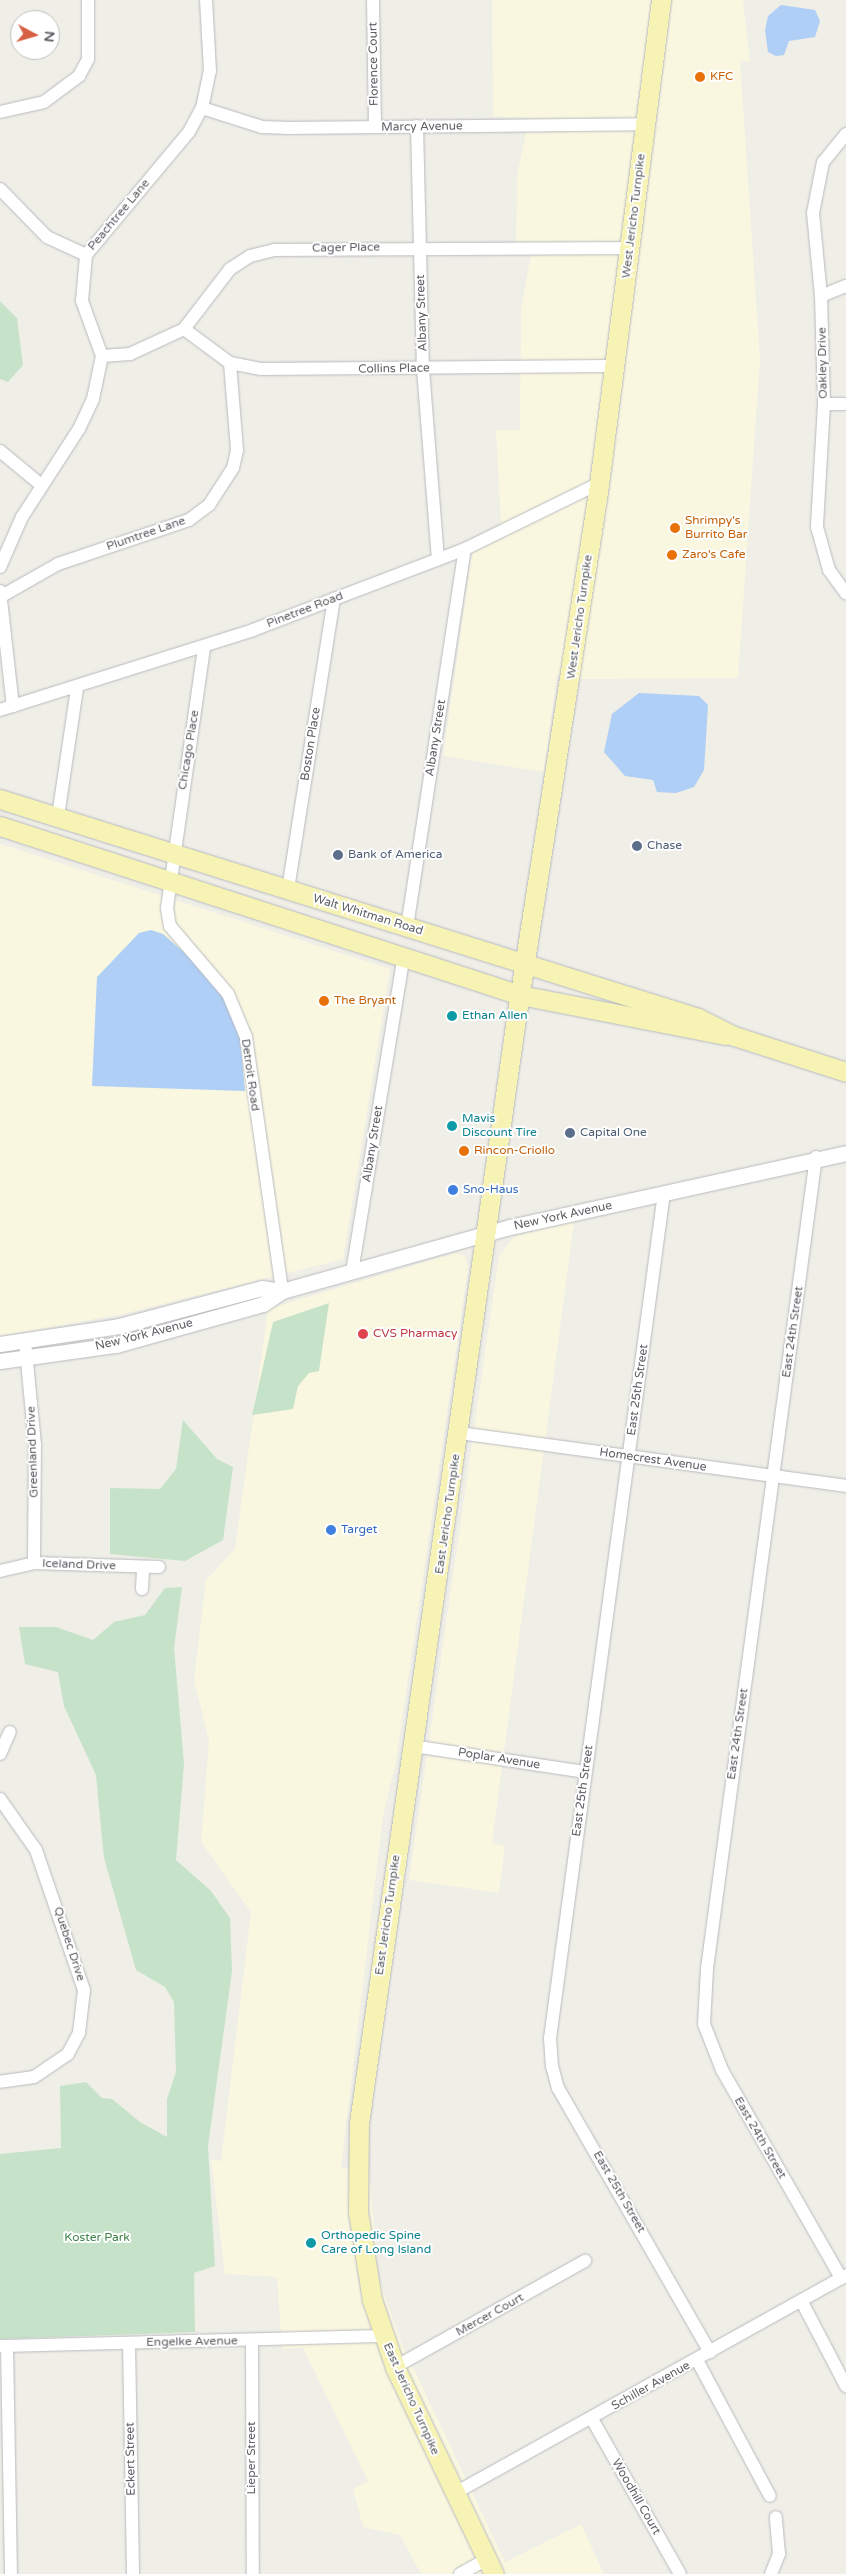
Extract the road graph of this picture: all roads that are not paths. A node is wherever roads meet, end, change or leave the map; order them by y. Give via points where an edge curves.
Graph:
1 (88, 0) edge
2 (206, 0) edge
3 (373, 0) edge
4 (661, 0) edge
5 (202, 108) junction
6 (0, 112) edge
7 (645, 124) junction
8 (417, 126) junction
9 (375, 127) junction
10 (846, 134) edge
11 (0, 189) edge
12 (420, 247) junction
13 (630, 248) junction
14 (86, 255) junction
15 (846, 286) edge
16 (821, 296) junction
17 (184, 329) junction
18 (102, 356) junction
19 (230, 362) junction
20 (615, 366) junction
21 (423, 369) junction
22 (824, 404) junction
23 (846, 404) edge
24 (0, 451) edge
25 (600, 483) junction
26 (40, 484) junction
27 (464, 549) junction
28 (438, 559) junction
29 (0, 566) edge
30 (0, 591) edge
31 (846, 593) edge
32 (0, 597) edge
33 (334, 599) junction
34 (204, 648) junction
35 (77, 689) junction
36 (13, 706) junction
37 (0, 710) edge
38 (0, 798) edge
39 (58, 816) junction
40 (0, 826) edge
41 (174, 853) junction
42 (170, 879) junction
43 (288, 889) junction
44 (407, 927) junction
45 (404, 956) junction
46 (525, 966) junction
47 (520, 995) junction
48 (734, 1036) junction
49 (845, 1069) edge
50 (846, 1153) edge
51 (816, 1157) junction
52 (664, 1193) junction
53 (488, 1233) junction
54 (352, 1272) junction
55 (282, 1291) junction
56 (25, 1341) junction
57 (0, 1344) edge
58 (26, 1358) junction
59 (0, 1360) edge
60 (460, 1433) junction
61 (629, 1457) junction
62 (773, 1477) junction
63 (846, 1486) edge
64 (34, 1563) junction
65 (143, 1567) junction
66 (159, 1567) dead end
67 (0, 1571) edge
68 (142, 1589) dead end
69 (10, 1732) dead end
70 (413, 1746) junction
71 (0, 1754) edge
72 (585, 1772) junction
73 (0, 1799) edge
74 (0, 2082) edge
75 (586, 2261) dead end
76 (843, 2276) edge
77 (802, 2302) junction
78 (383, 2336) junction
79 (252, 2342) junction
80 (129, 2343) junction
81 (4, 2346) edge
82 (710, 2352) junction
83 (697, 2360) junction
84 (395, 2368) junction
85 (846, 2386) edge
86 (592, 2419) junction
87 (455, 2493) junction
88 (770, 2496) dead end
89 (776, 2517) dead end
90 (491, 2567) edge
91 (11, 2574) edge
92 (133, 2574) edge
93 (253, 2574) edge
94 (460, 2574) edge
95 (680, 2574) edge
96 (771, 2574) edge

1 - 6 street via 88,59 79,76 44,102
2 - 5 street, Peachtree Lane via 210,71
3 - 9 street, Florence Court
4 - 7 main road, West Jericho Turnpike
5 - 9 street, Marcy Avenue via 262,127
5 - 14 street, Peachtree Lane via 189,132
7 - 8 street, Marcy Avenue
7 - 13 main road, West Jericho Turnpike
8 - 9 street, Marcy Avenue
8 - 12 street, Albany Street
10 - 16 street, Oakley Drive via 823,162 815,187
11 - 14 street via 47,237
12 - 13 street, Cager Place
12 - 17 street, Cager Place via 274,250 250,256 224,275
12 - 21 street, Albany Street
13 - 20 main road, West Jericho Turnpike
14 - 18 street, Peachtree Lane via 82,301
15 - 16 street
16 - 22 street, Oakley Drive
17 - 18 street, Cager Place via 130,354
17 - 19 street, Collins Place
18 - 26 street via 93,398 79,429
19 - 21 street, Collins Place via 287,371
19 - 32 street, Plumtree Lane via 237,450 233,468 209,505 189,520 58,564
20 - 21 street, Collins Place
20 - 25 main road, West Jericho Turnpike
21 - 28 street, Albany Street
22 - 23 street
22 - 31 street, Oakley Drive via 817,527 829,570
24 - 26 street
25 - 27 street, Pinetree Road
25 - 46 main road, West Jericho Turnpike
26 - 29 street via 4,548
27 - 28 street, Pinetree Road
27 - 44 street, Albany Street
28 - 33 street, Pinetree Road
30 - 32 street
32 - 36 street
33 - 34 street, Pinetree Road
33 - 43 street, Boston Place
34 - 35 street, Pinetree Road
34 - 41 street, Chicago Place
35 - 36 street, Pinetree Road
35 - 39 street
36 - 37 street, Pinetree Road
38 - 39 main road, Walt Whitman Road
39 - 41 main road, Walt Whitman Road
40 - 42 main road, Walt Whitman Road
41 - 42 street, Detroit Road
41 - 43 main road, Walt Whitman Road
42 - 45 main road, Walt Whitman Road
42 - 55 street, Detroit Road via 170,926 228,994 246,1037
43 - 44 main road, Walt Whitman Road
44 - 46 main road, Walt Whitman Road
45 - 47 main road, Walt Whitman Road
45 - 54 street, Albany Street
46 - 47 main road, West Jericho Turnpike
46 - 48 main road, Walt Whitman Road via 698,1018
47 - 48 main road, Walt Whitman Road via 698,1033
47 - 53 main road, West Jericho Turnpike
48 - 49 main road, Walt Whitman Road
50 - 51 street, New York Avenue
51 - 52 street, New York Avenue
51 - 62 street, East 24th Street
52 - 53 street, New York Avenue
52 - 61 street, East 25th Street
53 - 54 street, New York Avenue
53 - 60 main road, East Jericho Turnpike
54 - 55 street, New York Avenue
55 - 56 street, New York Avenue via 262,1288 120,1326
55 - 58 street, New York Avenue via 263,1304 116,1345
56 - 57 street, New York Avenue
56 - 58 street, Greenland Drive
58 - 59 street, New York Avenue
58 - 64 street, Greenland Drive via 35,1444
60 - 61 street, Homecrest Avenue
60 - 70 main road, East Jericho Turnpike
61 - 62 street, Homecrest Avenue
61 - 72 street, East 25th Street
62 - 63 street, Homecrest Avenue
62 - 76 street, East 24th Street via 704,2024 722,2070
64 - 65 street, Iceland Drive
64 - 67 street, Iceland Drive
65 - 66 street, Iceland Drive
65 - 68 street
69 - 71 street
70 - 72 street, Poplar Avenue
70 - 78 main road, East Jericho Turnpike via 357,2155 363,2250
72 - 82 street, East 25th Street via 550,2038 552,2066 558,2088
73 - 74 street, Quebec Drive via 36,1850 84,1990 79,2033 68,2054 34,2077
75 - 84 street, Mercer Court
76 - 77 street, Schiller Avenue
77 - 82 street, Schiller Avenue
77 - 85 street
78 - 79 street, Engelke Avenue
78 - 84 main road, East Jericho Turnpike
79 - 80 street, Engelke Avenue
79 - 93 street, Lieper Street
80 - 81 street, Engelke Avenue
80 - 92 street, Eckert Street
81 - 91 street
82 - 83 street, Schiller Avenue
83 - 86 street, Schiller Avenue
83 - 88 street
84 - 87 main road, East Jericho Turnpike
86 - 87 street, Schiller Avenue
86 - 95 street, Woodhill Court
87 - 90 main road, East Jericho Turnpike
89 - 96 street via 779,2554
90 - 94 street

